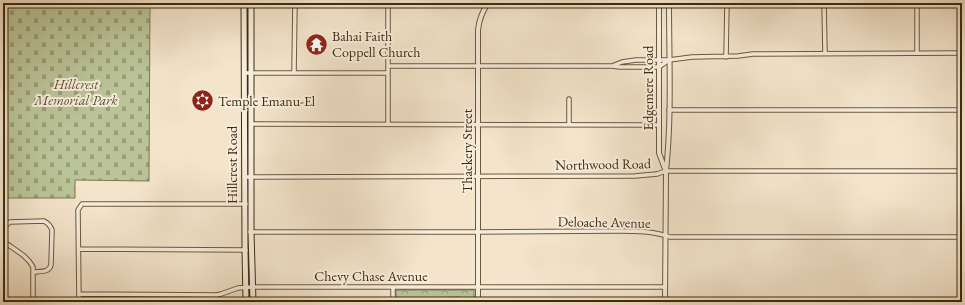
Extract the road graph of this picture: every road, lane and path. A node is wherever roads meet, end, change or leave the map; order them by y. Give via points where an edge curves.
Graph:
1 (244, 3) edge
2 (250, 3) edge
3 (295, 3) edge
4 (388, 3) edge
5 (488, 3) edge
6 (659, 3) edge
7 (669, 3) edge
8 (727, 3) edge
9 (824, 3) edge
10 (917, 3) edge
11 (244, 38) junction
12 (251, 38) junction
13 (825, 53) junction
14 (917, 53) junction
15 (962, 53) edge
16 (726, 56) junction
17 (659, 60) junction
18 (669, 60) junction
19 (388, 66) junction
20 (478, 66) junction
21 (612, 66) junction
22 (659, 67) junction
23 (251, 72) junction
24 (294, 72) junction
25 (244, 73) junction
26 (388, 73) junction
27 (570, 99) dead end
28 (669, 110) junction
29 (962, 110) edge
30 (244, 122) junction
31 (251, 122) junction
32 (388, 124) junction
33 (478, 125) junction
34 (570, 125) junction
35 (659, 125) junction
36 (659, 153) junction
37 (668, 153) junction
38 (666, 171) junction
39 (962, 171) edge
40 (478, 176) junction
41 (244, 177) junction
42 (251, 177) junction
43 (244, 204) junction
44 (251, 204) junction
45 (3, 228) edge
46 (245, 232) junction
47 (251, 232) junction
48 (478, 232) junction
49 (666, 236) junction
50 (962, 237) edge
51 (3, 241) edge
52 (79, 249) junction
53 (245, 250) junction
54 (251, 250) junction
55 (33, 272) junction
56 (252, 287) junction
57 (392, 287) junction
58 (478, 287) junction
59 (665, 287) junction
60 (246, 288) junction
61 (79, 294) junction
62 (3, 296) edge
63 (11, 302) edge
64 (33, 302) edge
65 (79, 302) edge
66 (246, 302) edge
67 (253, 302) edge
68 (392, 302) edge
69 (478, 302) edge
70 (665, 302) edge

1 - 11 main road, Hillcrest Road
2 - 12 main road, Hillcrest Road
3 - 24 street
4 - 19 street
5 - 20 street, Thackery Street via 478,24
6 - 17 street, Edgemere Road
7 - 18 street, Edgemere Road
8 - 16 street
9 - 13 street
10 - 14 street
11 - 12 main road
11 - 25 main road, Hillcrest Road
12 - 23 main road, Hillcrest Road
13 - 14 street
13 - 16 street
14 - 15 street
16 - 18 street
17 - 18 street
17 - 21 street via 636,60
17 - 22 street, Edgemere Road
18 - 22 street
18 - 28 street, Edgemere Road
19 - 20 street
19 - 26 street
20 - 21 street
20 - 33 street, Thackery Street
21 - 22 street
22 - 35 street, Edgemere Road
23 - 24 street
23 - 25 street
23 - 31 main road, Hillcrest Road
24 - 26 street
25 - 30 main road, Hillcrest Road
26 - 32 street
27 - 34 street
28 - 29 street
28 - 37 street, Edgemere Road
30 - 31 main road
30 - 41 main road, Hillcrest Road
31 - 32 street
31 - 42 main road, Hillcrest Road
32 - 33 street
33 - 34 street
33 - 40 street, Thackery Street
34 - 35 street
35 - 36 street, Edgemere Road
36 - 37 street
36 - 38 street, Edgemere Road
37 - 38 street, Edgemere Road
38 - 39 street, Northwood Road
38 - 40 street, Northwood Road via 635,176
38 - 49 street, Edgemere Road
40 - 42 street, Northwood Road
40 - 48 street, Thackery Street
41 - 42 street, Northwood Road
41 - 43 main road, Hillcrest Road
42 - 44 main road, Hillcrest Road
43 - 44 street
43 - 46 main road, Hillcrest Road
43 - 52 street via 82,204 78,210
44 - 47 main road, Hillcrest Road
45 - 55 street via 10,222 44,221 51,226 50,269
46 - 47 street, Deloache Avenue
46 - 53 main road, Hillcrest Road
47 - 48 street, Deloache Avenue
47 - 54 main road, Hillcrest Road
48 - 49 street, Deloache Avenue via 641,231
48 - 58 street, Thackery Street
49 - 50 street, Deloache Avenue
49 - 59 street, Edgemere Road
51 - 55 street via 31,263
52 - 53 street
52 - 61 street
53 - 54 street
53 - 60 main road, Hillcrest Road
54 - 56 main road, Hillcrest Road
55 - 64 street
56 - 57 street, Chevy Chase Avenue
56 - 60 street, Chevy Chase Avenue
56 - 67 main road, Hillcrest Road
57 - 58 street, Chevy Chase Avenue
57 - 68 street
58 - 59 street, Chevy Chase Avenue
58 - 69 street, Thackery Street
59 - 70 street, Edgemere Road
60 - 61 street, Chevy Chase Avenue via 216,295
60 - 66 main road, Hillcrest Road
61 - 65 street
62 - 63 street

